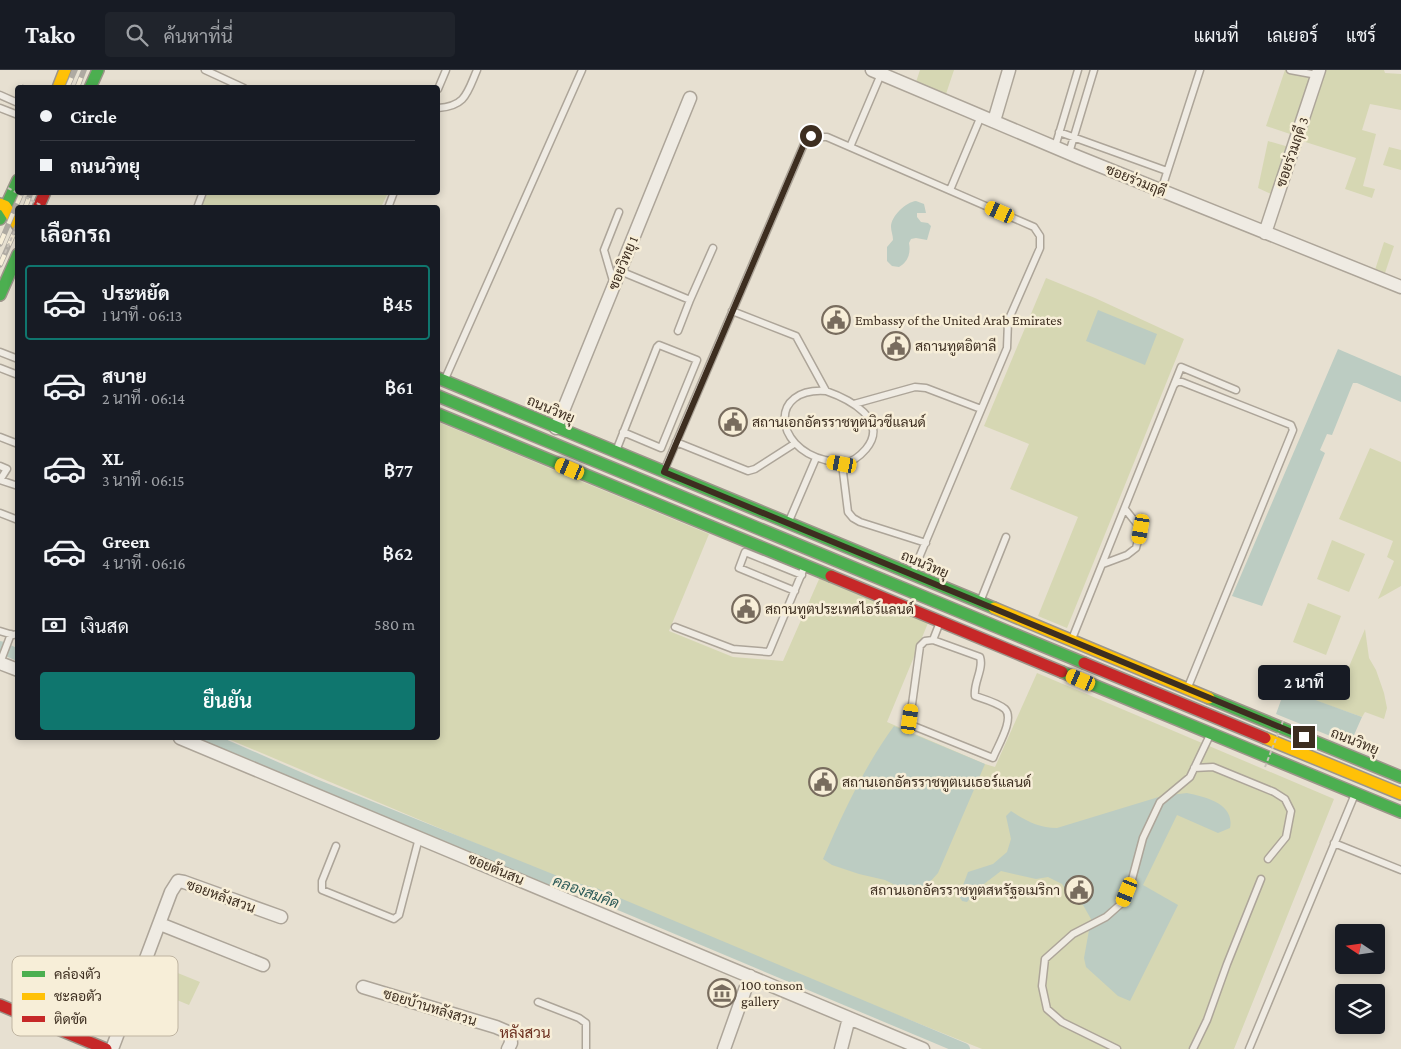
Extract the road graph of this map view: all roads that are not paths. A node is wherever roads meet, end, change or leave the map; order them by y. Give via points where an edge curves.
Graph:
1 (65, 70) edge
2 (98, 70) edge
3 (205, 70) edge
4 (446, 70) edge
5 (477, 70) edge
6 (582, 70) edge
7 (1010, 70) edge
8 (1078, 70) edge
9 (1094, 70) edge
10 (1200, 70) edge
11 (1290, 70) edge
12 (876, 72) edge
13 (1318, 72) edge
14 (59, 85) edge
15 (91, 85) edge
16 (238, 85) edge
17 (440, 85) edge
18 (0, 95) edge
19 (690, 98) dead end
20 (15, 102) edge
21 (0, 108) edge
22 (440, 108) edge
23 (15, 114) edge
24 (981, 116) junction
25 (994, 122) junction
26 (1059, 132) junction
27 (1073, 137) junction
28 (850, 147) junction
29 (1054, 147) junction
30 (1069, 153) junction
31 (1167, 171) junction
32 (15, 185) edge
33 (950, 190) junction
34 (1161, 190) junction
35 (3, 205) edge
36 (619, 212) dead end
37 (0, 219) edge
38 (15, 221) edge
39 (1265, 233) junction
40 (713, 248) dead end
41 (15, 261) edge
42 (620, 271) junction
43 (614, 284) junction
44 (1401, 287) edge
45 (0, 295) edge
46 (690, 300) junction
47 (732, 311) junction
48 (678, 331) dead end
49 (0, 352) edge
50 (15, 358) edge
51 (0, 368) edge
52 (15, 375) edge
53 (441, 379) edge
54 (1174, 385) junction
55 (1236, 390) dead end
56 (826, 391) junction
57 (440, 397) edge
58 (854, 404) junction
59 (981, 409) junction
60 (440, 415) edge
61 (556, 428) junction
62 (623, 432) junction
63 (0, 437) edge
64 (676, 442) junction
65 (15, 443) edge
66 (794, 444) junction
67 (615, 452) junction
68 (816, 458) junction
69 (842, 464) junction
70 (0, 466) edge
71 (664, 472) junction
72 (15, 485) edge
73 (1124, 509) junction
74 (0, 514) edge
75 (15, 519) edge
76 (788, 524) junction
77 (1006, 537) dead end
78 (926, 543) junction
79 (882, 562) junction
80 (1103, 564) junction
81 (804, 570) junction
82 (912, 575) junction
83 (876, 577) junction
84 (906, 590) junction
85 (795, 591) junction
86 (979, 603) junction
87 (940, 621) junction
88 (675, 627) dead end
89 (0, 631) edge
90 (13, 634) edge
91 (1067, 639) junction
92 (932, 640) junction
93 (1, 659) edge
94 (1080, 661) junction
95 (15, 668) edge
96 (1187, 688) junction
97 (1222, 703) junction
98 (1216, 718) junction
99 (1210, 733) junction
100 (185, 740) edge
101 (1376, 766) junction
102 (1194, 768) junction
103 (1401, 777) edge
104 (1370, 781) junction
105 (1359, 794) junction
106 (1401, 794) edge
107 (1401, 812) edge
108 (419, 838) junction
109 (1334, 843) junction
110 (336, 846) dead end
111 (1268, 859) dead end
112 (1401, 870) edge
113 (1261, 879) dead end
114 (280, 917) dead end
115 (160, 924) junction
116 (146, 956) edge
117 (262, 966) dead end
118 (750, 976) junction
119 (363, 987) dead end
120 (538, 1002) dead end
121 (0, 1005) edge
122 (12, 1010) edge
123 (849, 1018) junction
124 (74, 1036) edge
125 (111, 1036) edge
126 (105, 1049) edge
127 (508, 1049) edge
128 (586, 1049) edge
129 (724, 1049) edge
130 (841, 1049) edge
131 (923, 1049) edge
132 (1117, 1049) edge
133 (1193, 1049) edge
134 (1249, 1049) edge

1 - 14 main road
2 - 15 main road
3 - 16 lane
4 - 17 lane
5 - 22 lane via 459,103
6 - 53 lane
7 - 25 street
8 - 26 lane
9 - 27 lane
10 - 31 lane
11 - 13 lane
12 - 24 street, ซอยร่วมฤดี
12 - 28 lane
13 - 39 street, ซอยร่วมฤดี 3
18 - 20 lane
19 - 42 street, ซอยวิทยุ 1
21 - 23 lane
24 - 25 street, ซอยร่วมฤดี
24 - 33 lane
25 - 29 street, ซอยร่วมฤดี
26 - 27 lane
26 - 29 lane
27 - 30 lane
27 - 31 lane
28 - 33 lane
28 - 47 lane via 827,137 811,136 804,144
29 - 30 street, ซอยร่วมฤดี
30 - 34 street, ซอยร่วมฤดี
31 - 34 lane
32 - 35 main road
33 - 59 lane via 1034,227 1040,236 1040,248 1008,321 1007,348
34 - 39 street, ซอยร่วมฤดี
35 - 37 main road
35 - 38 main road
36 - 43 lane via 604,250
39 - 44 street, ซอยร่วมฤดี
40 - 46 lane
41 - 45 main road
42 - 43 street, ซอยวิทยุ 1
42 - 46 lane
43 - 61 street, ซอยวิทยุ 1
46 - 48 lane
47 - 56 lane via 796,336
47 - 64 lane
49 - 50 lane
51 - 52 lane
53 - 61 main road, ถนนวิทยุ
54 - 55 lane via 1181,367
54 - 73 lane
54 - 96 lane via 1182,382 1291,425 1293,430
56 - 58 lane
56 - 66 lane via 802,393 787,408 786,430
57 - 83 main road
58 - 59 lane via 915,387 926,388
58 - 69 lane via 870,421 870,444 853,460
59 - 78 lane
60 - 81 main road
61 - 67 main road, ถนนวิทยุ
62 - 62 lane via 661,448 697,360 659,345
62 - 67 lane
63 - 65 lane
64 - 66 lane via 748,471
64 - 71 lane
66 - 68 lane
67 - 71 main road, ถนนวิทยุ
68 - 69 lane
68 - 76 lane
69 - 78 lane via 848,512 853,518
70 - 72 lane via 7,469 0,480
71 - 76 main road, ถนนวิทยุ
73 - 80 lane
73 - 80 lane via 1141,529 1136,548
74 - 75 lane
76 - 79 main road, ถนนวิทยุ
77 - 86 lane
78 - 82 lane
79 - 82 main road, ถนนวิทยุ
79 - 83 main road
80 - 91 lane
81 - 85 lane
81 - 85 lane via 745,552 738,568
81 - 87 main road
82 - 84 lane
82 - 86 main road, ถนนวิทยุ
83 - 84 main road
84 - 94 main road
85 - 88 lane via 769,652 733,649
86 - 91 main road, ถนนวิทยุ
87 - 92 lane
87 - 99 main road
89 - 90 lane
90 - 93 lane
91 - 94 main road
91 - 96 main road, ถนนวิทยุ
92 - 92 lane via 920,646 911,725 993,758 1009,721 1004,708 975,696 980,657
93 - 95 street
94 - 98 main road
96 - 97 main road, ถนนวิทยุ
97 - 98 main road
97 - 101 main road, ถนนวิทยุ
98 - 99 main road
98 - 104 main road
99 - 102 lane
99 - 105 main road
100 - 108 street, ซอยต้นสน
101 - 103 main road, ถนนวิทยุ
101 - 104 main road
102 - 111 lane via 1213,767 1285,799 1291,812 1286,837
102 - 132 lane via 1184,784 1160,802 1143,838 1123,902 1106,917 1073,934 1045,959 1042,986 1047,1009 1062,1022
104 - 105 main road
104 - 106 main road
105 - 107 main road
105 - 109 lane
108 - 110 lane via 399,915 394,919 322,890 322,881
108 - 118 street, ซอยต้นสน
109 - 112 lane
109 - 134 lane
113 - 133 lane
114 - 115 street, ซอยหลังสวน via 178,881
115 - 116 street, ซอยหลังสวน
115 - 117 street
118 - 123 street, ซอยต้นสน
118 - 129 street
119 - 127 street, ซอยบ้านหลังสวน via 496,1027 510,1033
120 - 128 lane via 586,1023
121 - 122 main road
123 - 130 street
123 - 131 street, ซอยต้นสน
124 - 126 main road
125 - 126 street, ซอยหลังสวน

